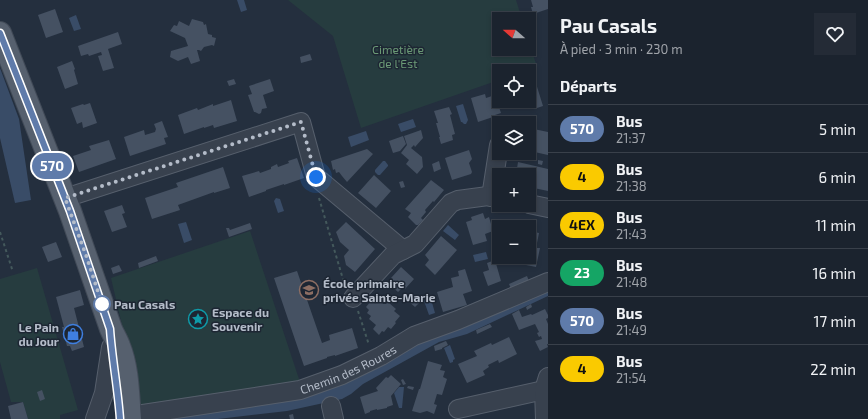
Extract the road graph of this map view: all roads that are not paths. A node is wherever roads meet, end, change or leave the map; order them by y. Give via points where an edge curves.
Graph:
1 (0, 33) edge
2 (492, 197) edge
3 (65, 198) junction
4 (536, 205) edge
5 (548, 208) edge
6 (403, 250) junction
7 (548, 282) edge
8 (353, 298) road end
9 (111, 338) junction
10 (546, 383) edge
11 (458, 409) dead end
12 (95, 419) edge
13 (120, 419) edge
14 (130, 419) edge
15 (136, 419) edge
16 (545, 419) edge

1 - 3 main road
2 - 6 street via 451,203 415,244
3 - 6 street via 301,122 316,177
3 - 9 main road via 87,258
4 - 5 street
6 - 8 street via 393,255
7 - 15 street, Chemin des Roures via 414,336 342,375 300,390 143,414
9 - 12 street via 104,393
9 - 13 main road
9 - 14 main road via 119,345 124,362
10 - 11 street
10 - 16 street

